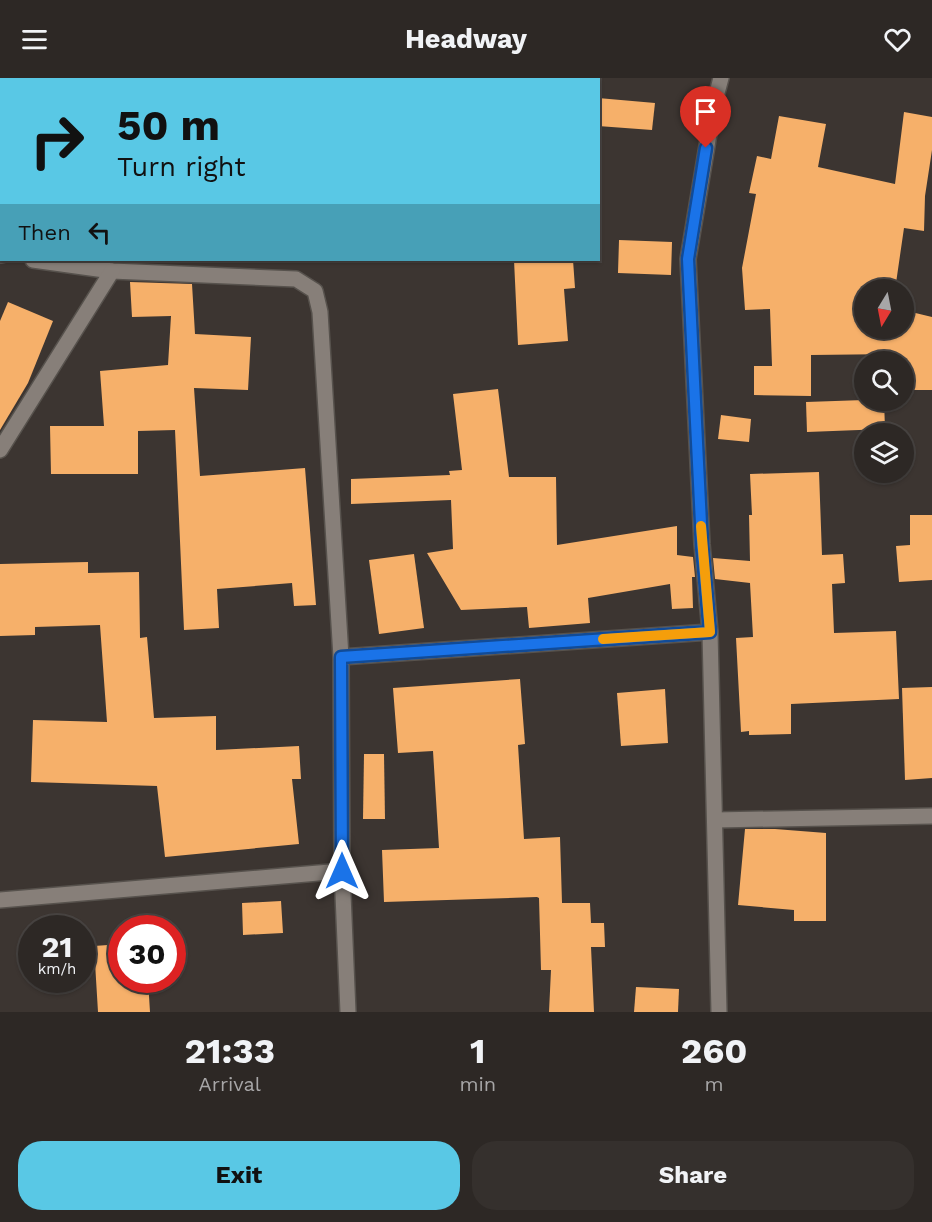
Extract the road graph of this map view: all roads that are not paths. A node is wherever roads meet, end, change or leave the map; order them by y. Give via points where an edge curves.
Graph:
1 (721, 78) edge
2 (40, 261) edge
3 (112, 271) junction
4 (0, 450) edge
5 (710, 632) junction
6 (341, 657) junction
7 (932, 816) edge
8 (715, 820) junction
9 (342, 871) junction
10 (0, 900) edge
11 (348, 1012) edge
12 (719, 1012) edge

1 - 5 street via 688,259
2 - 3 street
3 - 4 street
3 - 6 street via 296,279 315,291 320,312
5 - 6 street
5 - 8 street
6 - 9 street
7 - 8 street
8 - 12 street
9 - 10 street
9 - 11 street

